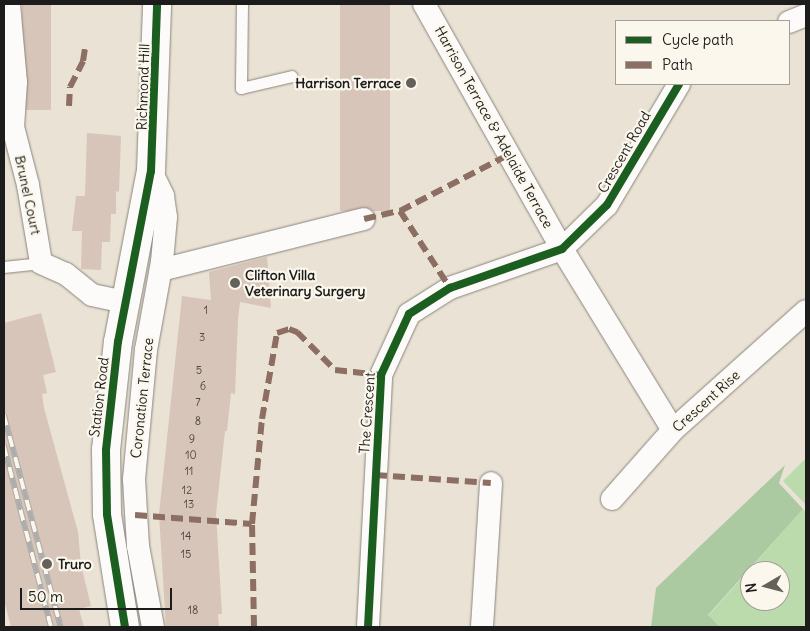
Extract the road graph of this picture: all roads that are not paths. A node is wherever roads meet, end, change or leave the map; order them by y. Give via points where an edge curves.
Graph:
1 (9, 4) edge
2 (158, 4) edge
3 (242, 4) edge
4 (424, 4) edge
5 (806, 15) edge
6 (790, 22) edge
7 (292, 76) dead end
8 (678, 85) edge
9 (8, 119) edge
10 (151, 171) junction
11 (364, 219) dead end
12 (562, 249) junction
13 (41, 262) junction
14 (4, 267) edge
15 (161, 270) junction
16 (126, 302) junction
17 (806, 311) edge
18 (673, 430) junction
19 (491, 483) dead end
20 (612, 499) dead end
21 (125, 627) edge
22 (153, 627) edge
23 (368, 627) edge
24 (482, 627) edge

1 - 9 street, Brunel Court via 16,82
2 - 10 street, Richmond Hill
3 - 7 lane via 241,88
4 - 12 street, Harrison Terrace & Adelaide Terrace
5 - 6 street
8 - 12 street, Crescent Road via 607,205
9 - 13 street, Brunel Court via 28,185
10 - 15 street, Coronation Terrace via 165,203
10 - 16 street, Station Road
11 - 15 street
12 - 18 street, Harrison Terrace & Adelaide Terrace
12 - 23 street, The Crescent via 450,288 409,314 380,375
13 - 14 lane
13 - 16 street via 66,274 92,295
15 - 22 street, Coronation Terrace via 146,350 134,479 138,546
16 - 21 street, Station Road via 108,418 105,476 107,514
17 - 18 street, Crescent Rise
18 - 20 street, Crescent Rise
19 - 24 street

